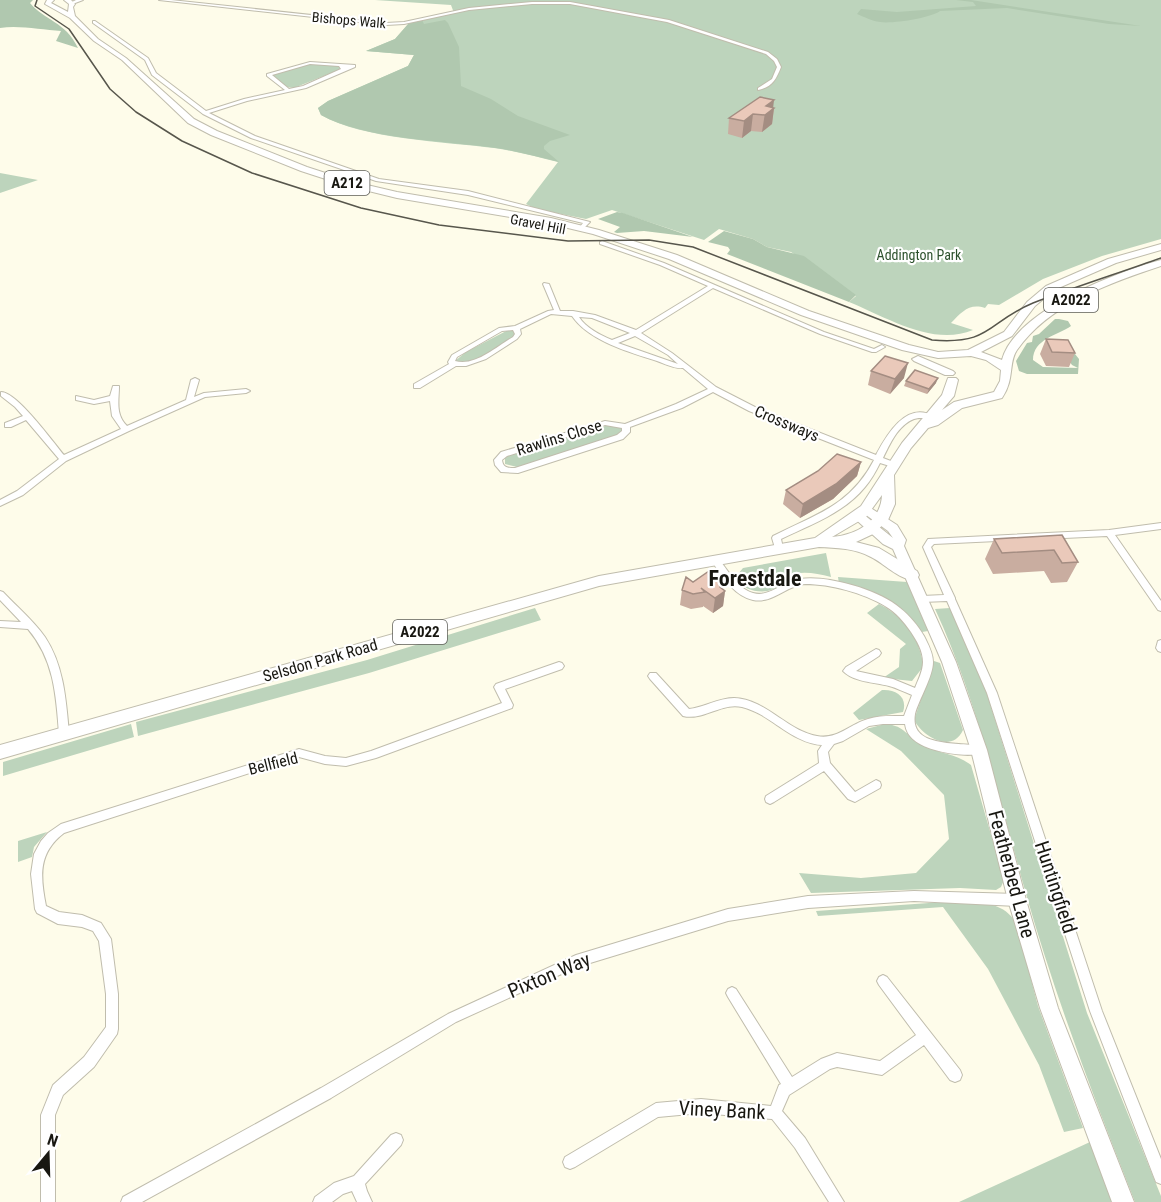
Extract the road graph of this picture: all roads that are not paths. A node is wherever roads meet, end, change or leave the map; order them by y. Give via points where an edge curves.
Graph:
1 (80, 0) edge
2 (161, 0) edge
3 (47, 1) edge
4 (70, 4) edge
5 (55, 8) junction
6 (72, 17) junction
7 (94, 22) dead end
8 (135, 51) junction
9 (115, 53) junction
10 (341, 65) junction
11 (345, 71) junction
12 (139, 72) junction
13 (760, 89) dead end
14 (288, 90) junction
15 (205, 113) junction
16 (584, 226) junction
17 (602, 243) dead end
18 (1161, 247) edge
19 (630, 250) junction
20 (1161, 263) edge
21 (546, 284) dead end
22 (713, 286) junction
23 (557, 311) junction
24 (574, 312) junction
25 (516, 328) junction
26 (636, 333) junction
27 (611, 343) junction
28 (881, 348) junction
29 (971, 353) junction
30 (952, 356) junction
31 (454, 364) junction
32 (1007, 368) junction
33 (686, 369) junction
34 (950, 377) junction
35 (195, 380) dead end
36 (417, 386) dead end
37 (1004, 386) junction
38 (116, 388) dead end
39 (713, 388) junction
40 (246, 391) dead end
41 (4, 394) dead end
42 (79, 398) dead end
43 (113, 398) junction
44 (190, 400) junction
45 (28, 416) junction
46 (927, 421) junction
47 (8, 424) dead end
48 (626, 426) junction
49 (126, 429) junction
50 (63, 459) junction
51 (879, 460) junction
52 (890, 470) junction
53 (0, 503) edge
54 (862, 513) junction
55 (877, 523) junction
56 (1161, 526) edge
57 (1109, 533) junction
58 (819, 542) junction
59 (839, 542) junction
60 (780, 548) junction
61 (715, 560) junction
62 (912, 575) junction
63 (0, 594) edge
64 (951, 598) junction
65 (921, 599) junction
66 (1161, 608) edge
67 (0, 624) edge
68 (28, 627) junction
69 (1161, 644) edge
70 (1161, 648) edge
71 (876, 653) dead end
72 (559, 666) dead end
73 (653, 676) dead end
74 (917, 693) junction
75 (909, 720) junction
76 (63, 733) junction
77 (831, 741) junction
78 (979, 750) junction
79 (0, 752) edge
80 (825, 765) junction
81 (876, 785) dead end
82 (770, 799) dead end
83 (1017, 900) junction
84 (883, 981) dead end
85 (732, 993) dead end
86 (926, 1036) junction
87 (956, 1075) dead end
88 (790, 1086) junction
89 (776, 1113) junction
90 (396, 1140) dead end
91 (570, 1162) dead end
92 (1161, 1177) edge
93 (358, 1182) junction
94 (48, 1202) edge
95 (128, 1202) edge
96 (320, 1202) edge
97 (365, 1202) edge
98 (837, 1202) edge
99 (1123, 1202) edge

1 - 4 street
2 - 13 street, Bishops Walk via 394,24 511,4 592,6 668,21 767,53 779,67 774,80
3 - 5 main road, Gravel Hill / A212
4 - 5 main road
4 - 6 main road
5 - 6 main road, Gravel Hill / A212
6 - 9 main road, Gravel Hill / A212
7 - 8 street, Gravel Hill
8 - 9 street
8 - 15 street, Gravel Hill via 147,59 154,74
9 - 12 main road, Gravel Hill / A212
10 - 11 street
10 - 11 street via 353,66
10 - 14 street via 310,63 269,75
11 - 14 street
12 - 16 main road, Gravel Hill / A212 via 198,125 318,174 397,195
12 - 19 main road, Gravel Hill / A212 via 145,84 188,125 315,177 406,201 552,226
14 - 15 street
15 - 16 street, Gravel Hill via 253,137 378,180 503,200
16 - 30 main road, Gravel Hill / A212 via 906,348
17 - 19 street, Gravel Hill
18 - 29 main road, A2022 via 1112,261 1050,288 1031,304 1008,334
19 - 22 street, Gravel Hill
19 - 28 main road, Gravel Hill / A212
20 - 32 main road, A2022 via 1114,279 1055,309 1015,344
21 - 23 street
22 - 26 street
22 - 28 street, Gravel Hill via 843,341 869,350
23 - 24 street, Crossways
23 - 25 street, Crossways
24 - 26 street, Crossways
24 - 27 street, Crossways via 572,315
25 - 31 street, Crossways via 501,329 464,350 452,357
25 - 31 street, Crossways via 515,338 471,364
26 - 27 street
26 - 33 street, Crossways
27 - 33 street, Crossways
28 - 34 main road, Gravel Hill / A212 via 936,365
29 - 30 main road
29 - 32 main road
30 - 34 main road via 948,362
31 - 36 street, Crossways
32 - 37 main road
33 - 39 street, Crossways
34 - 37 main road via 963,388 981,393
34 - 46 main road, Selsdon Park Road / A2022 via 948,396
35 - 44 street
37 - 46 main road, Selsdon Park Road / A2022 via 993,398 958,405 934,422
38 - 43 street
39 - 48 street, Rawlins Close
39 - 51 street, Crossways via 752,409
40 - 44 street
41 - 45 street
42 - 43 street via 94,402
43 - 49 street via 118,424
44 - 49 street
45 - 47 street
45 - 50 street
46 - 51 street via 918,414 905,420
46 - 52 main road, Selsdon Park Road / A2022
48 - 48 street, Rawlins Close via 620,437 515,471 499,465 504,454 594,426 611,422
49 - 50 street
50 - 53 street via 20,493
51 - 52 street, Crossways
51 - 60 street via 863,485 847,500 816,520 776,538
52 - 54 main road, Selsdon Park Road / A2022
52 - 55 main road via 888,507
54 - 55 street, Featherbed Lane
54 - 58 main road, Selsdon Park Road / A2022
55 - 59 main road, Selsdon Park Road / A2022
55 - 62 street, Featherbed Lane via 887,541 898,546
56 - 57 street, Huntingfield
57 - 64 street, Huntingfield via 931,541 927,547
57 - 66 street
58 - 59 main road, Selsdon Park Road / A2022
58 - 60 main road, Selsdon Park Road / A2022
59 - 62 main road via 874,552
60 - 61 main road, Selsdon Park Road / A2022
61 - 74 street via 742,591 754,597 780,592 800,581 821,582 894,607 927,651 928,669
61 - 76 main road, Selsdon Park Road / A2022 via 599,581
62 - 65 street, Featherbed Lane
63 - 68 street
64 - 65 street
64 - 92 street, Huntingfield via 992,693 1096,1011
65 - 78 street, Featherbed Lane via 949,662
67 - 68 street
68 - 76 street via 41,639 59,683
69 - 70 street
71 - 74 street via 848,670 865,679 893,683
72 - 94 street, Bellfield via 500,687 508,705 372,755 346,762 298,753 61,829 50,836 38,854 41,909 58,918 97,927 105,939 112,1029 89,1062 58,1090 48,1115
73 - 77 street via 687,713 706,711 724,702 740,702 809,738
74 - 75 street
75 - 77 street via 867,723
75 - 78 street via 911,729 922,740
76 - 79 main road, Selsdon Park Road / A2022
77 - 80 street via 823,751
78 - 83 street, Featherbed Lane
80 - 81 street via 852,796
80 - 82 street
83 - 95 street, Pixton Way via 914,896 808,902 728,915 576,961 452,1018
83 - 99 street, Featherbed Lane via 1049,1008
84 - 86 street
85 - 88 street
86 - 87 street
86 - 88 street via 882,1068 837,1060
88 - 89 street, Viney Bank via 784,1090
89 - 91 street, Viney Bank via 701,1106 656,1110
89 - 98 street
90 - 93 street
93 - 96 street via 339,1188
93 - 97 street

